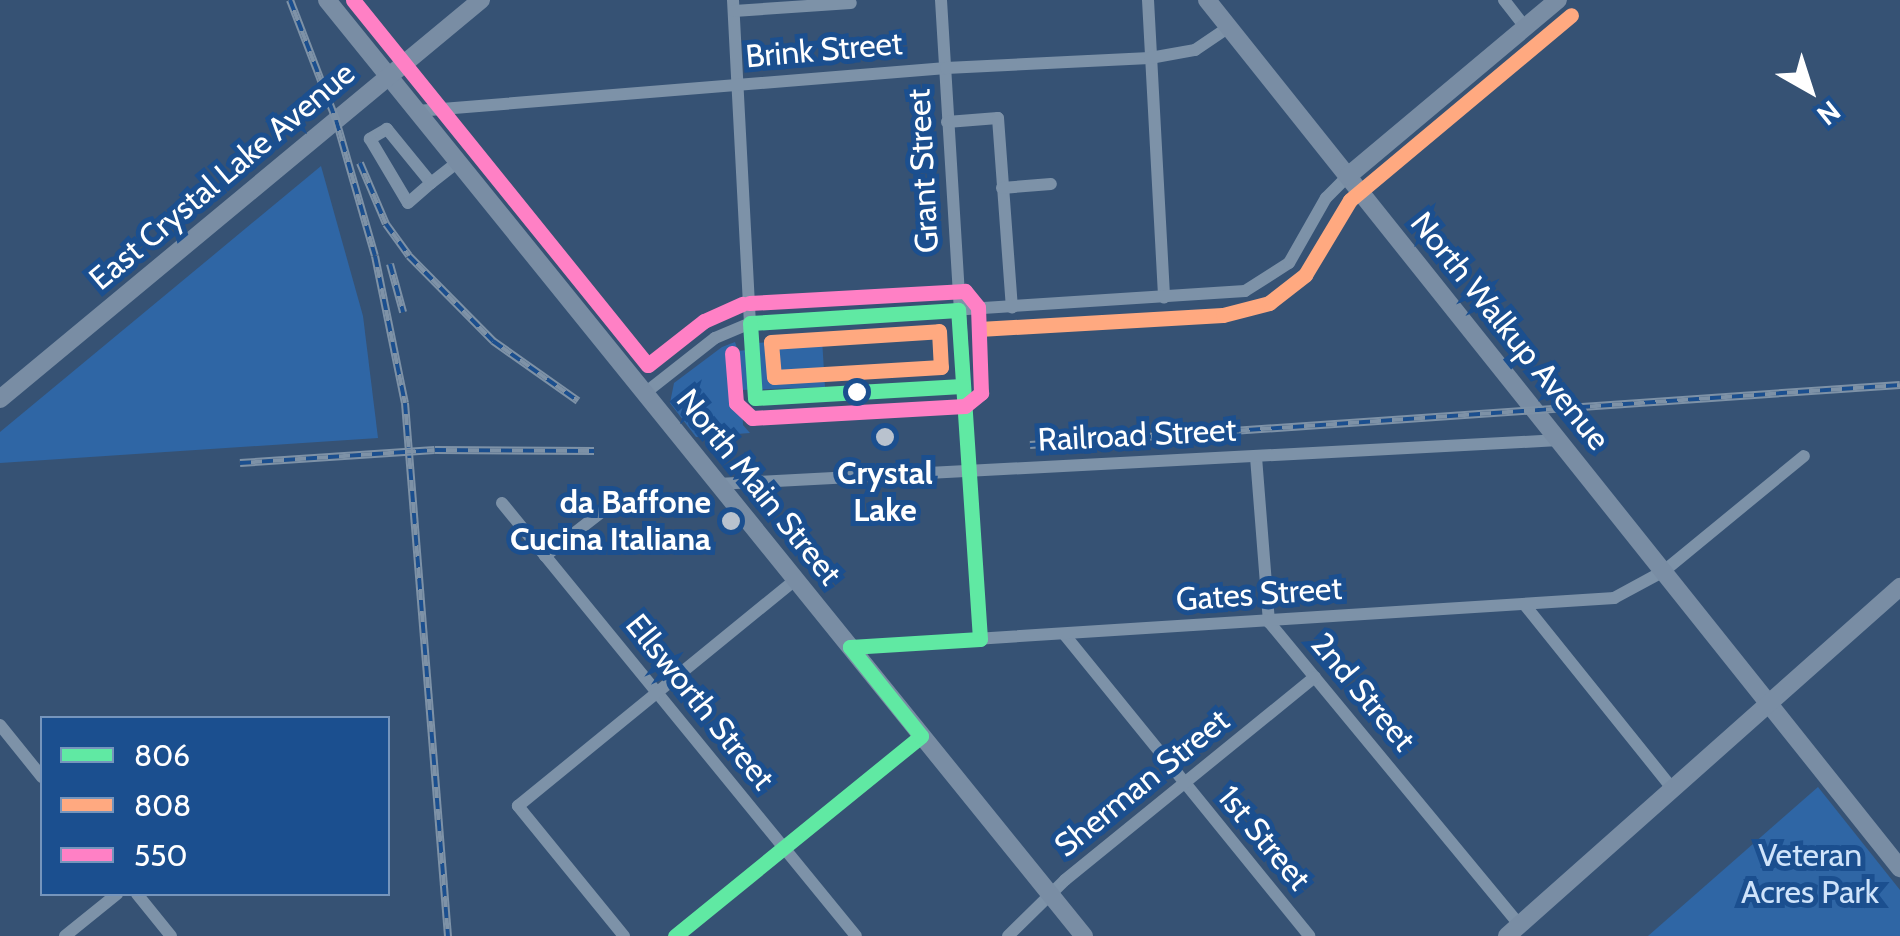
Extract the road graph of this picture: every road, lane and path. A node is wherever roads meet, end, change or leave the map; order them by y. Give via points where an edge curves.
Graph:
1 (327, 0) edge
2 (482, 0) edge
3 (941, 0) edge
4 (1148, 0) edge
5 (1207, 0) edge
6 (1504, 0) edge
7 (1558, 0) edge
8 (852, 3) dead end
9 (733, 6) edge
10 (1229, 27) junction
11 (1525, 27) junction
12 (1150, 58) junction
13 (946, 68) junction
14 (388, 76) junction
15 (738, 84) junction
16 (416, 111) junction
17 (946, 122) junction
18 (458, 162) junction
19 (1348, 176) junction
20 (432, 183) junction
21 (1051, 184) dead end
22 (1002, 188) junction
23 (1164, 298) junction
24 (1012, 307) junction
25 (958, 310) junction
26 (750, 324) junction
27 (645, 393) junction
28 (0, 398) edge
29 (1559, 440) junction
30 (1804, 456) dead end
31 (1256, 457) junction
32 (968, 471) junction
33 (718, 484) junction
34 (502, 503) dead end
35 (613, 503) dead end
36 (545, 556) junction
37 (1664, 571) junction
38 (796, 580) junction
39 (1900, 587) edge
40 (1524, 604) junction
41 (1268, 622) junction
42 (1064, 634) junction
43 (980, 639) junction
44 (850, 647) junction
45 (1316, 677) junction
46 (657, 692) junction
47 (1766, 700) junction
48 (0, 726) edge
49 (921, 736) junction
50 (40, 776) edge
51 (1184, 784) junction
52 (1671, 787) junction
53 (784, 847) junction
54 (1900, 868) edge
55 (115, 896) edge
56 (139, 896) edge
57 (1051, 896) junction
58 (1514, 930) edge
59 (65, 936) edge
60 (171, 936) edge
61 (624, 936) edge
62 (675, 936) edge
63 (856, 936) edge
64 (1008, 936) edge
65 (1084, 936) edge
66 (1309, 936) edge

1 - 14 street, North Main Street
2 - 14 street, East Crystal Lake Avenue
3 - 13 street, Grant Street
4 - 12 street
5 - 10 street, North Walkup Avenue
6 - 11 street
7 - 11 street
8 - 9 street
9 - 15 street
10 - 12 street, Brink Street via 1195,50
10 - 19 street, North Walkup Avenue
11 - 19 street
12 - 13 street, Brink Street
12 - 23 street
13 - 15 street, Brink Street
13 - 17 street, Grant Street
14 - 16 street, North Main Street
14 - 28 street, East Crystal Lake Avenue
15 - 16 street, Brink Street
15 - 26 street
16 - 18 street, North Main Street
17 - 22 street via 998,118
17 - 25 street, Grant Street
18 - 20 street
18 - 27 street, North Main Street
19 - 23 street via 1277,274 1245,292
19 - 29 street, North Walkup Avenue
20 - 20 street via 408,203 370,139 387,129
21 - 22 street
22 - 24 street
23 - 24 street
24 - 25 street
25 - 26 street
25 - 32 street, Grant Street
26 - 27 street via 715,338
27 - 33 street, North Main Street
29 - 31 street, Railroad Street
29 - 37 street, North Walkup Avenue
30 - 37 street, Gates Street
31 - 32 street, Railroad Street
31 - 41 street, 2nd Street
32 - 33 street, Railroad Street
32 - 43 street, Grant Street
33 - 38 street, North Main Street
34 - 36 street, Ellsworth Street
35 - 36 street
36 - 46 street, Ellsworth Street
37 - 40 street, Gates Street via 1625,596
37 - 47 street, North Walkup Avenue
38 - 44 street, North Main Street
38 - 46 street
39 - 47 street
40 - 41 street, Gates Street
40 - 52 street
41 - 42 street, Gates Street
41 - 45 street, 2nd Street
42 - 43 street, Gates Street
42 - 51 street, 1st Street
43 - 44 street, Gates Street
44 - 49 street, North Main Street
45 - 51 street, Sherman Street
45 - 58 street, 2nd Street
46 - 53 street, Ellsworth Street
46 - 61 street via 518,806
47 - 52 street
47 - 54 street, North Walkup Avenue
48 - 50 street
49 - 53 street
49 - 57 street, North Main Street
51 - 57 street, Sherman Street
51 - 66 street, 1st Street
52 - 58 street
53 - 62 street
53 - 63 street, Ellsworth Street
55 - 59 street
56 - 60 street
57 - 64 street, Sherman Street
57 - 65 street, North Main Street

